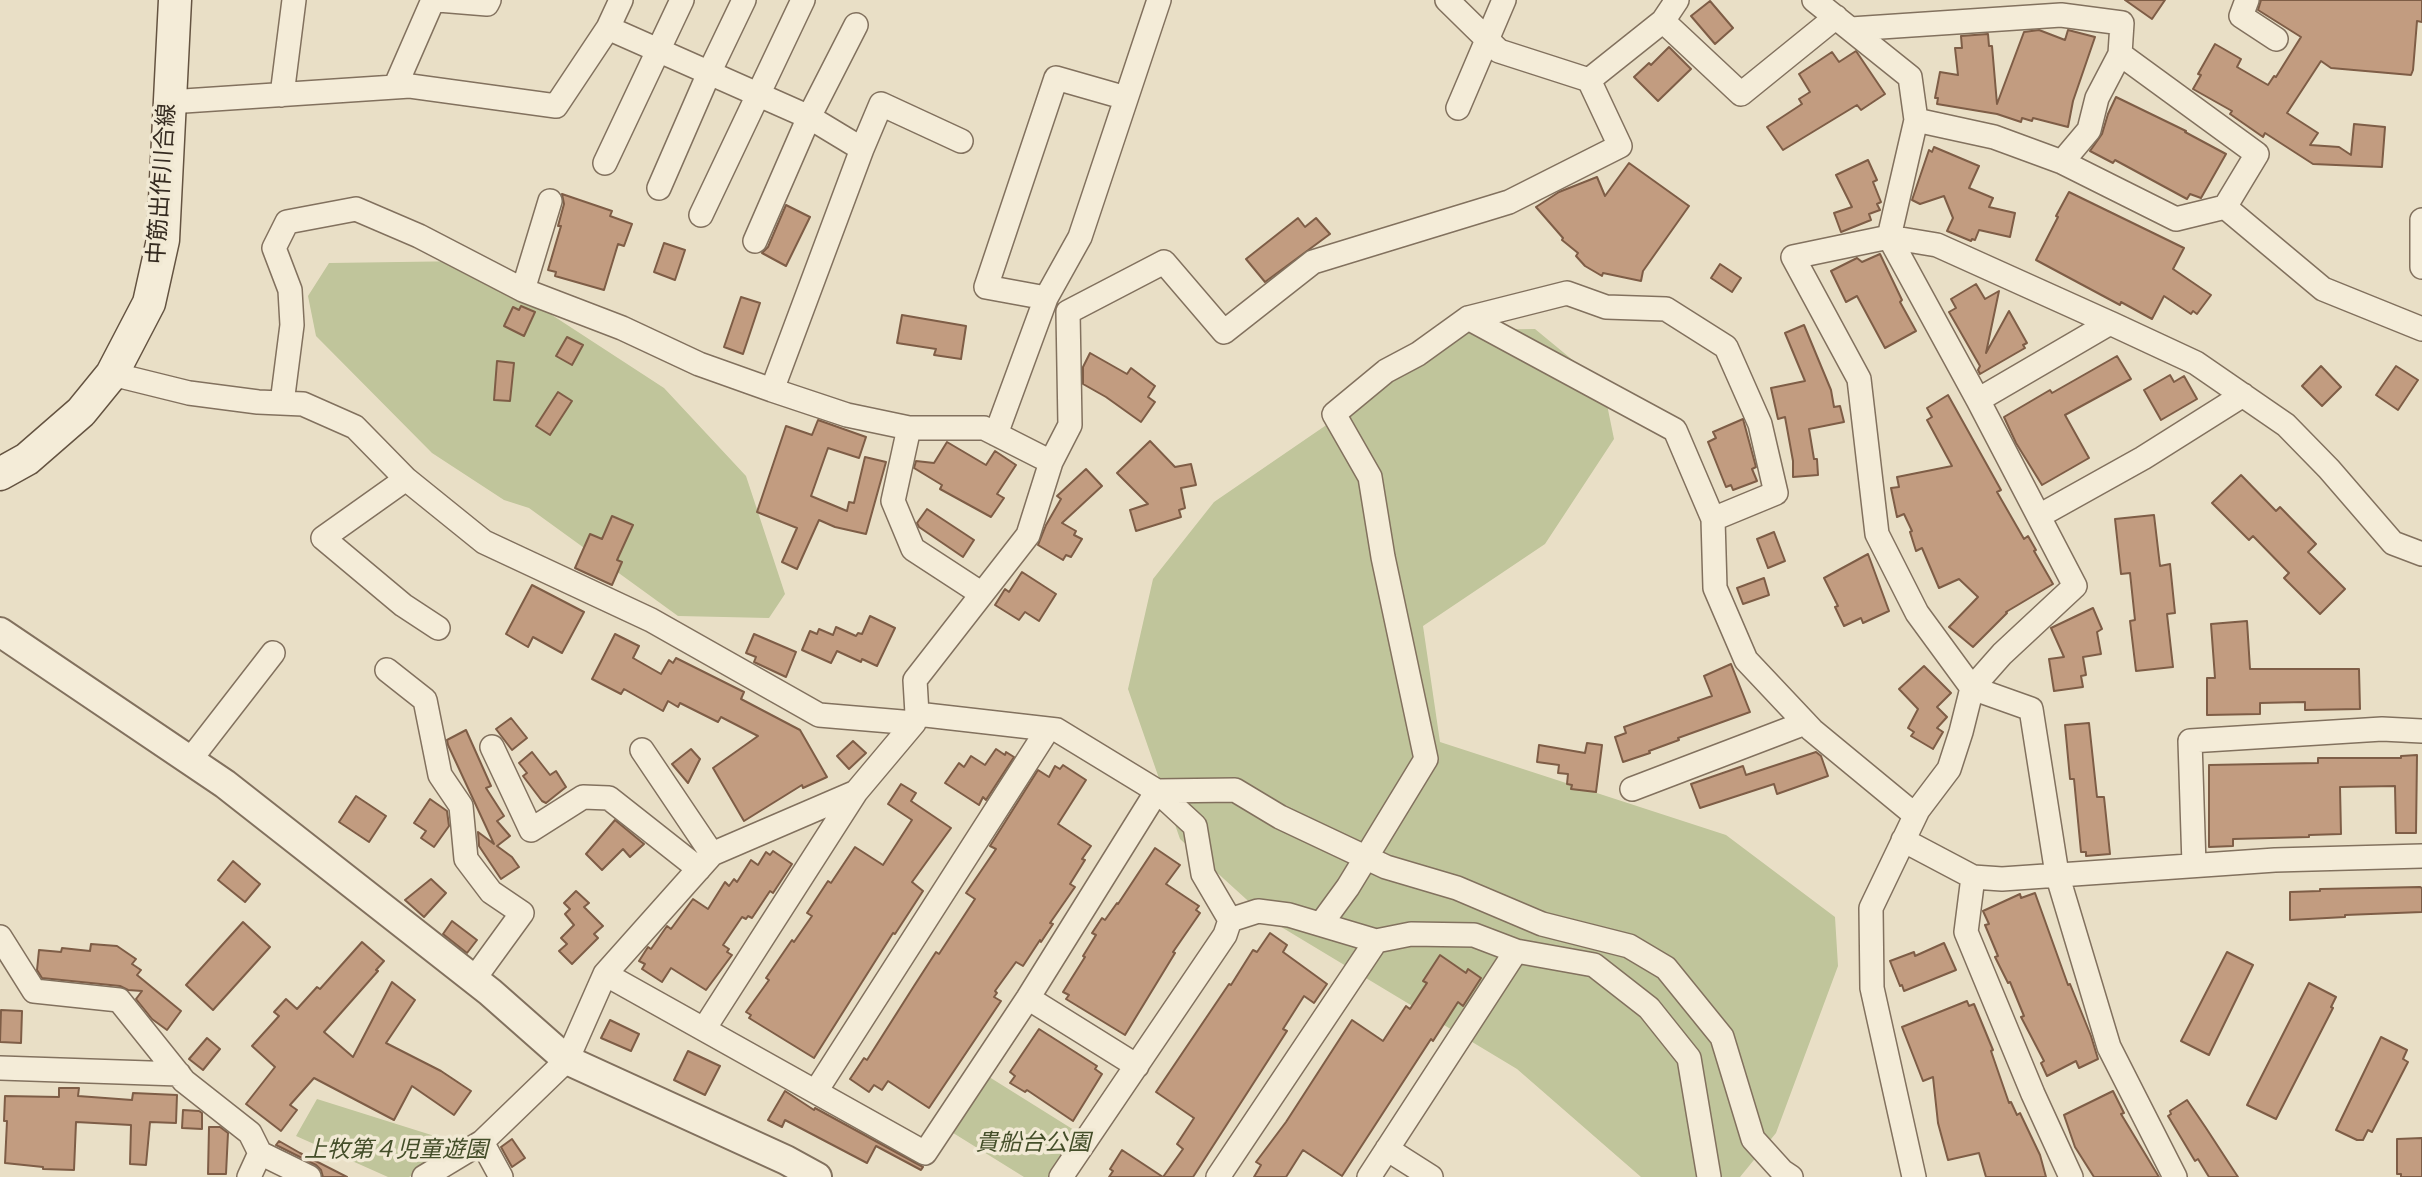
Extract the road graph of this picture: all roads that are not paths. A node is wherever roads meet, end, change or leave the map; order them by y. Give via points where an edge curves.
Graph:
1 (175, 0) edge
2 (294, 0) edge
3 (436, 0) edge
4 (489, 0) edge
5 (621, 0) edge
6 (682, 0) edge
7 (744, 0) edge
8 (803, 0) edge
9 (1159, 0) edge
10 (1447, 0) edge
11 (1504, 0) edge
12 (1677, 0) edge
13 (1814, 0) edge
14 (2247, 0) edge
15 (1663, 21) junction
16 (1844, 23) junction
17 (856, 25) dead end
18 (608, 28) junction
19 (1487, 39) junction
20 (2276, 39) dead end
21 (657, 50) junction
22 (2120, 54) junction
23 (709, 73) junction
24 (1589, 80) junction
25 (395, 87) junction
26 (759, 94) junction
27 (282, 95) junction
28 (1126, 98) junction
29 (169, 102) junction
30 (1458, 108) dead end
31 (809, 117) junction
32 (1916, 120) junction
33 (961, 141) dead end
34 (862, 149) junction
35 (2062, 162) junction
36 (605, 163) dead end
37 (659, 188) dead end
38 (550, 201) dead end
39 (2225, 207) junction
40 (701, 215) dead end
41 (2422, 220) edge
42 (1888, 237) junction
43 (755, 241) dead end
44 (2422, 267) edge
45 (523, 290) junction
46 (1046, 298) junction
47 (1468, 318) junction
48 (2110, 323) junction
49 (2422, 329) edge
50 (112, 374) junction
51 (772, 390) junction
52 (2243, 395) junction
53 (1978, 400) junction
54 (282, 403) junction
55 (909, 428) junction
56 (996, 434) junction
57 (1051, 462) junction
58 (0, 474) edge
59 (407, 480) junction
60 (2039, 516) junction
61 (1713, 519) junction
62 (2422, 554) edge
63 (982, 594) junction
64 (438, 628) dead end
65 (0, 632) edge
66 (273, 653) dead end
67 (387, 670) dead end
68 (1972, 688) junction
69 (916, 718) junction
70 (1805, 723) junction
71 (1048, 729) junction
72 (2422, 731) edge
73 (492, 747) dead end
74 (642, 750) dead end
75 (190, 760) junction
76 (1632, 789) dead end
77 (1157, 791) junction
78 (856, 792) junction
79 (1916, 815) junction
80 (1903, 840) junction
81 (2422, 856) edge
82 (1366, 857) junction
83 (706, 862) junction
84 (2194, 865) junction
85 (2057, 874) junction
86 (1973, 877) junction
87 (1230, 920) junction
88 (1321, 924) junction
89 (0, 937) edge
90 (1376, 941) junction
91 (1629, 946) junction
92 (1516, 951) junction
93 (1594, 965) junction
94 (605, 974) junction
95 (474, 979) junction
96 (1027, 998) junction
97 (704, 1029) junction
98 (567, 1060) junction
99 (1137, 1066) junction
100 (0, 1068) edge
101 (178, 1074) junction
102 (816, 1091) junction
103 (482, 1142) junction
104 (1387, 1149) junction
105 (260, 1153) junction
106 (249, 1177) edge
107 (309, 1177) edge
108 (424, 1177) edge
109 (501, 1177) edge
110 (817, 1177) edge
111 (1060, 1177) edge
112 (1218, 1177) edge
113 (1369, 1177) edge
114 (1431, 1177) edge
115 (1709, 1177) edge
116 (1791, 1177) edge
117 (1914, 1177) edge
118 (2071, 1177) edge
119 (2175, 1177) edge

1 - 29 main road, 中筋出作川合線
2 - 27 street
3 - 4 street via 487,4
3 - 25 street
5 - 18 street
6 - 21 street
7 - 23 street
8 - 26 street
9 - 28 street
10 - 19 street
11 - 19 street
12 - 15 street
13 - 16 street
14 - 20 street via 2241,16
15 - 16 street via 1741,94
15 - 24 street
16 - 22 street via 2061,15 2122,23
16 - 32 street via 1910,77
17 - 31 street
18 - 21 street
18 - 25 street via 556,106
19 - 24 street via 1499,51
19 - 30 street
21 - 23 street
21 - 36 street
22 - 35 street via 2097,98 2089,130
22 - 39 street via 2257,154
23 - 26 street
23 - 37 street
24 - 57 street via 1620,146 1509,202 1312,262 1224,332 1164,262 1068,312 1070,425
25 - 27 street
26 - 31 street
26 - 40 street
27 - 29 street
28 - 46 street via 1080,237
28 - 46 street via 1055,78 986,287
29 - 50 main road, 中筋出作川合線 via 166,199 157,275 149,303
31 - 34 street
31 - 43 street
32 - 35 street via 1994,137
32 - 42 street
33 - 34 street via 881,104
34 - 51 street
35 - 39 street via 2176,219
38 - 45 street
39 - 49 street via 2323,289
41 - 44 street
42 - 48 street via 1937,245
42 - 53 street
42 - 68 street via 1793,257 1859,379 1877,534 1917,614
45 - 51 street
45 - 54 street via 356,209 287,222 274,248 290,290 292,325
46 - 56 street
47 - 61 street via 1675,430
47 - 61 street via 1567,293 1605,307 1666,309 1726,346 1760,424 1776,493
47 - 82 street via 1386,371 1334,414 1370,477 1426,759
48 - 52 street via 2196,363
48 - 53 street
50 - 54 street via 189,393
50 - 58 main road, 中筋出作川合線 via 81,412 27,459
51 - 55 street via 847,415
52 - 60 street
52 - 62 street via 2286,425 2393,543
53 - 60 street
54 - 59 street via 303,404 355,427
55 - 56 street via 984,428
55 - 63 street via 893,501 913,550
56 - 57 street
57 - 63 street via 1028,535
59 - 64 street via 323,538
59 - 69 street via 484,542 652,620 819,715
60 - 68 street via 2075,586
61 - 70 street via 1715,588 1746,660
63 - 69 street via 915,680
65 - 75 street
66 - 75 street
67 - 95 street via 425,700 440,775 461,806 466,859 491,892 522,913
68 - 79 street via 1949,769
68 - 85 street via 2031,709
69 - 71 street
69 - 78 street
70 - 76 street
70 - 79 street
71 - 77 street via 1057,730
71 - 102 street
72 - 84 street via 2382,729 2190,741
73 - 83 street via 531,830 583,797 609,798
74 - 83 street
75 - 95 street
77 - 82 street via 1235,790 1280,817
77 - 87 street via 1195,826 1203,874
77 - 96 street
78 - 83 street
78 - 97 street
79 - 80 street
80 - 86 street
80 - 117 street via 1871,908 1872,988
81 - 84 street
82 - 88 street
82 - 91 street via 1542,924
83 - 94 street
84 - 85 street
85 - 86 street
85 - 119 street via 2109,1047
86 - 118 street via 1966,932
87 - 88 street via 1258,911
87 - 99 street via 1225,935
88 - 90 street
89 - 101 street via 34,992 119,1000
90 - 92 street via 1411,934 1474,935
90 - 112 street
91 - 93 street
91 - 116 street via 1666,968 1722,1037 1753,1139
92 - 93 street
92 - 104 street
93 - 115 street via 1649,1008 1689,1058
94 - 97 street
94 - 98 street
95 - 98 street
96 - 99 street
96 - 102 street via 925,1153
97 - 102 street
98 - 103 street
98 - 110 street
99 - 111 street
100 - 101 street
101 - 105 street via 250,1133
103 - 108 street
103 - 109 street
104 - 113 street
104 - 114 street
105 - 106 street
105 - 107 street

